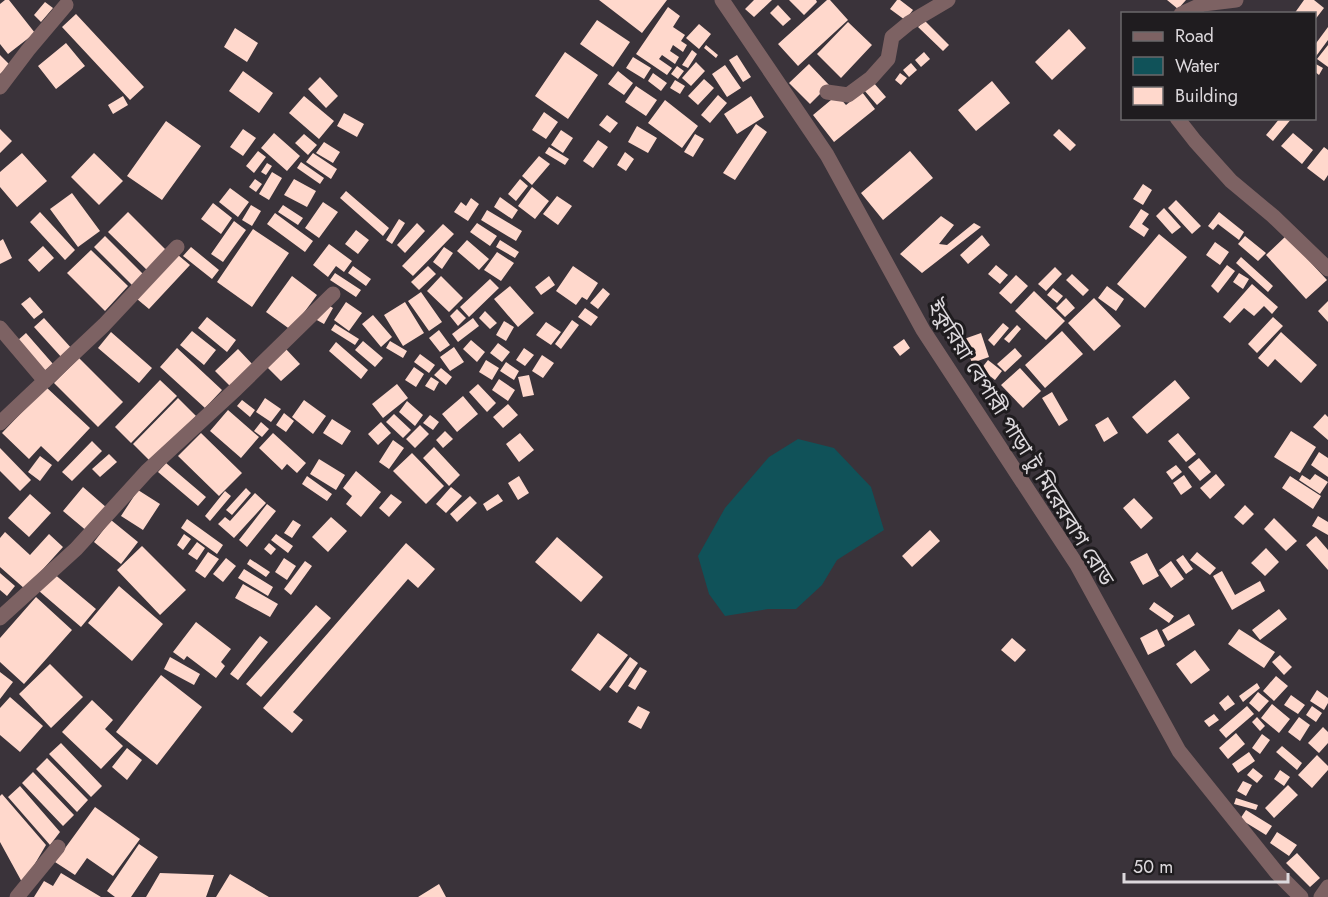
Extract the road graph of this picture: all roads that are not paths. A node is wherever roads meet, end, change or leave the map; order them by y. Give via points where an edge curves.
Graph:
1 (722, 0) edge
2 (948, 0) edge
3 (1236, 0) edge
4 (66, 5) dead end
5 (1185, 12) edge
6 (0, 87) edge
7 (827, 93) dead end
8 (1179, 120) edge
9 (177, 247) dead end
10 (1328, 269) edge
11 (333, 294) dead end
12 (0, 328) edge
13 (45, 381) junction
14 (0, 423) edge
15 (0, 618) edge
16 (58, 847) dead end
17 (1328, 887) edge
18 (17, 897) edge
19 (1301, 897) edge
20 (1321, 897) edge

1 - 19 street, ইকুরিয়া বেপারী পাড়া টু মিরেরবাগ রোড via 827,155 923,330 1077,566 1179,751 1277,873
2 - 7 street via 892,37 888,59 871,78 848,95
3 - 5 street via 1203,4
4 - 6 street
8 - 10 street via 1231,181
9 - 13 street
11 - 15 street via 147,471 76,549
12 - 13 street
13 - 14 street
16 - 18 street
17 - 20 street

